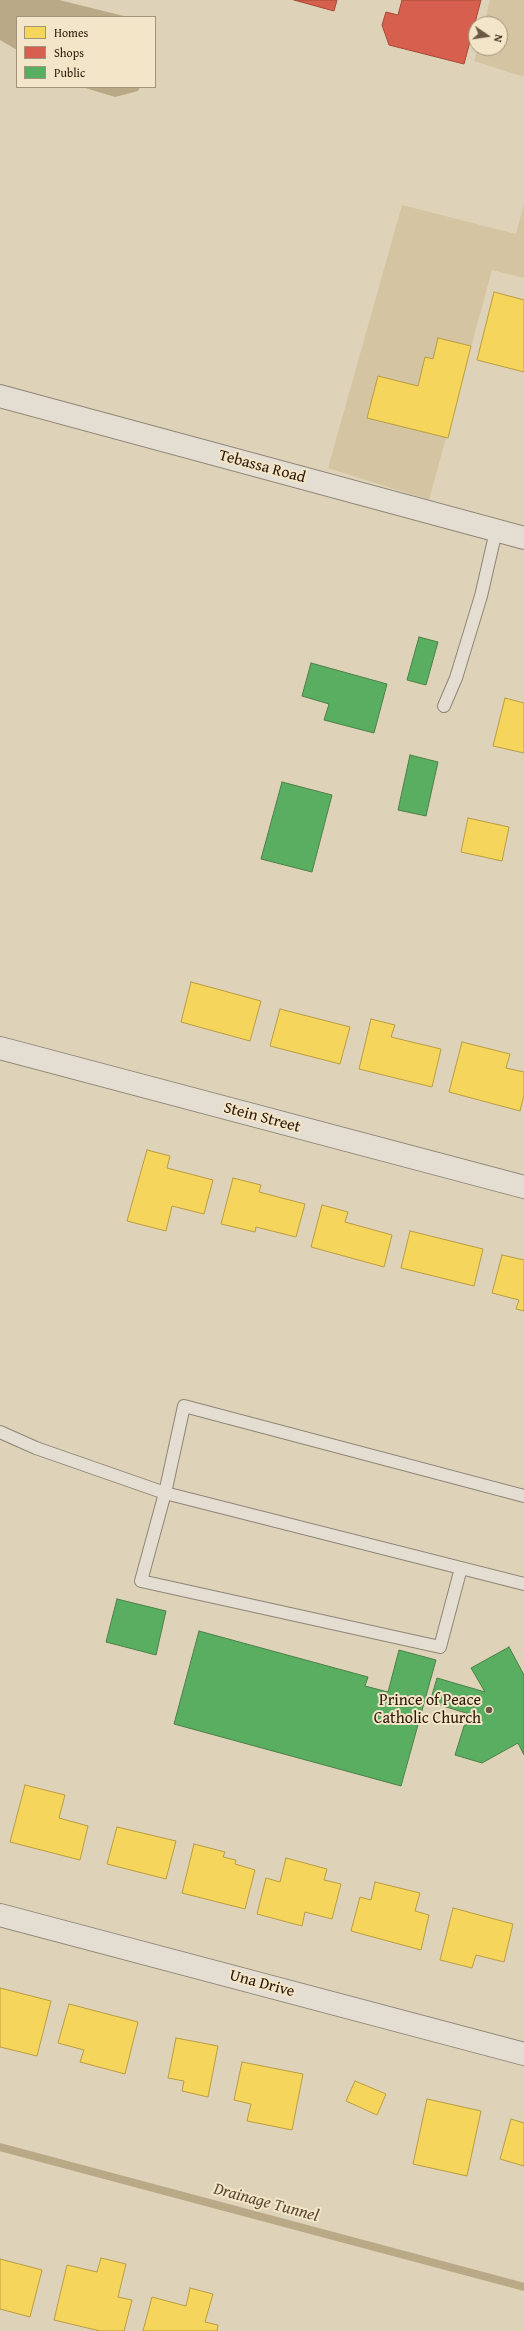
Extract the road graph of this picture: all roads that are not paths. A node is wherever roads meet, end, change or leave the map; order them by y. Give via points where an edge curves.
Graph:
1 (0, 396) edge
2 (496, 531) junction
3 (524, 538) edge
4 (444, 706) dead end
5 (0, 1048) edge
6 (524, 1187) edge
7 (0, 1432) edge
8 (164, 1493) junction
9 (524, 1496) edge
10 (461, 1568) junction
11 (524, 1584) edge
12 (0, 1914) edge
13 (524, 2054) edge

1 - 2 street, Tebassa Road
2 - 3 street, Tebassa Road
2 - 4 lane via 481,596 456,678
5 - 6 street, Stein Street
7 - 8 lane via 36,1448
8 - 9 lane via 184,1406
8 - 10 lane
8 - 10 lane via 141,1581 440,1647
10 - 11 lane
12 - 13 street, Una Drive

